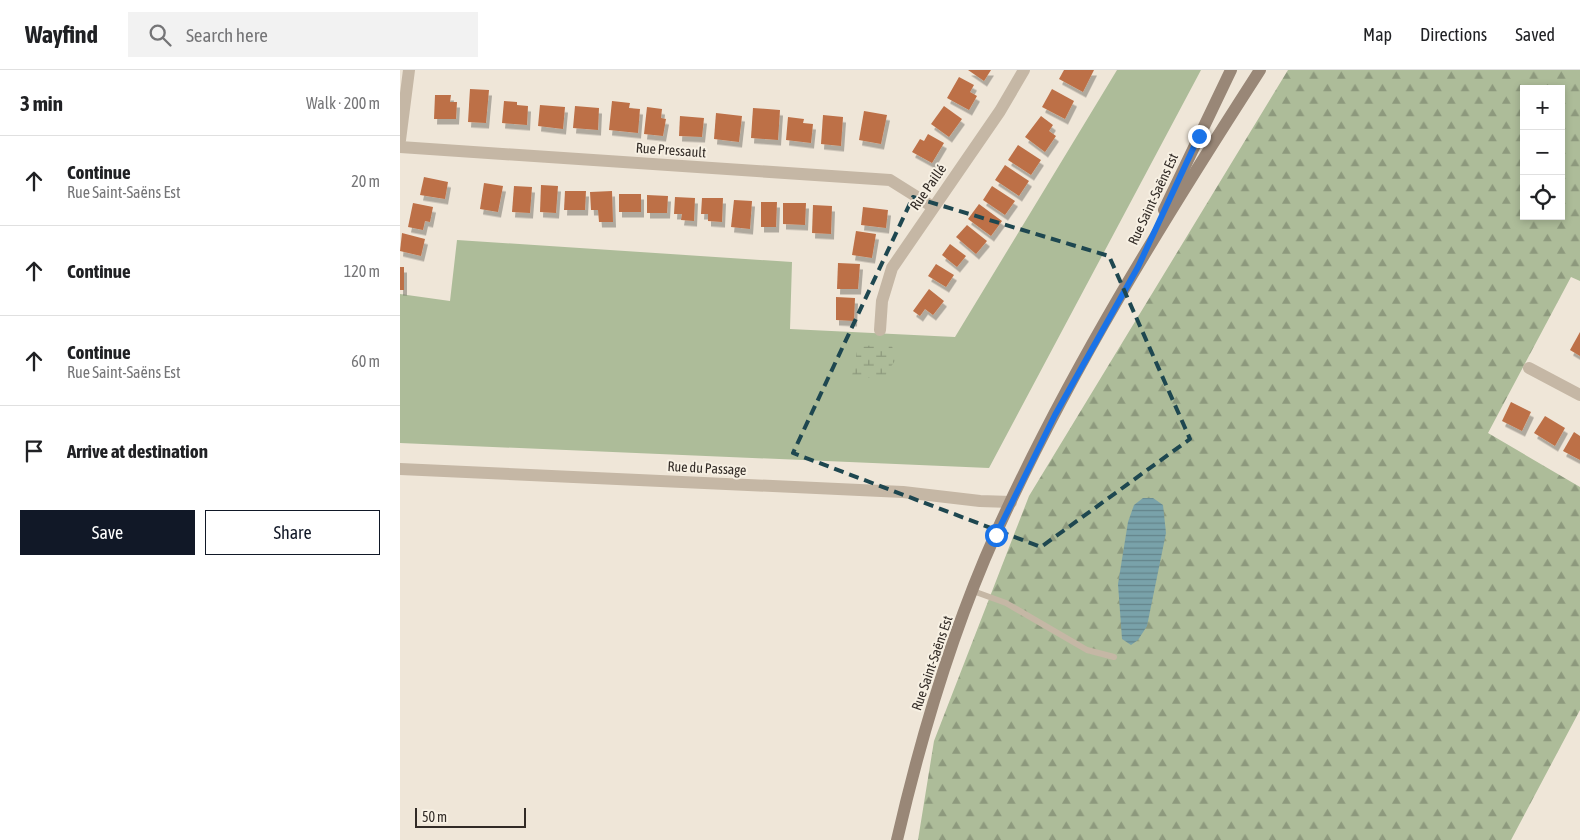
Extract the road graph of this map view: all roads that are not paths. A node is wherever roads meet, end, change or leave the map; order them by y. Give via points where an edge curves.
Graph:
1 (410, 70) edge
2 (1024, 70) edge
3 (1231, 70) edge
4 (1260, 70) edge
5 (400, 140) edge
6 (400, 147) edge
7 (933, 206) junction
8 (1138, 267) junction
9 (880, 330) dead end
10 (1528, 368) dead end
11 (1580, 395) edge
12 (400, 469) edge
13 (1012, 502) junction
14 (973, 591) junction
15 (1114, 657) dead end
16 (897, 840) edge

1 - 5 street
2 - 7 street, Rue Paillé via 1000,111
3 - 8 main road, Rue Saint-Saëns Est
4 - 8 main road, Rue Saint-Saëns Est
6 - 7 street, Rue Pressault via 890,180
7 - 9 street, Rue Paillé via 892,268 882,301
8 - 13 main road, Rue Saint-Saëns Est via 1055,415
10 - 11 street
12 - 13 street, Rue du Passage via 894,491
13 - 14 main road, Rue Saint-Saëns Est
14 - 15 lane via 1006,603 1087,650
14 - 16 main road, Rue Saint-Saëns Est via 925,730

